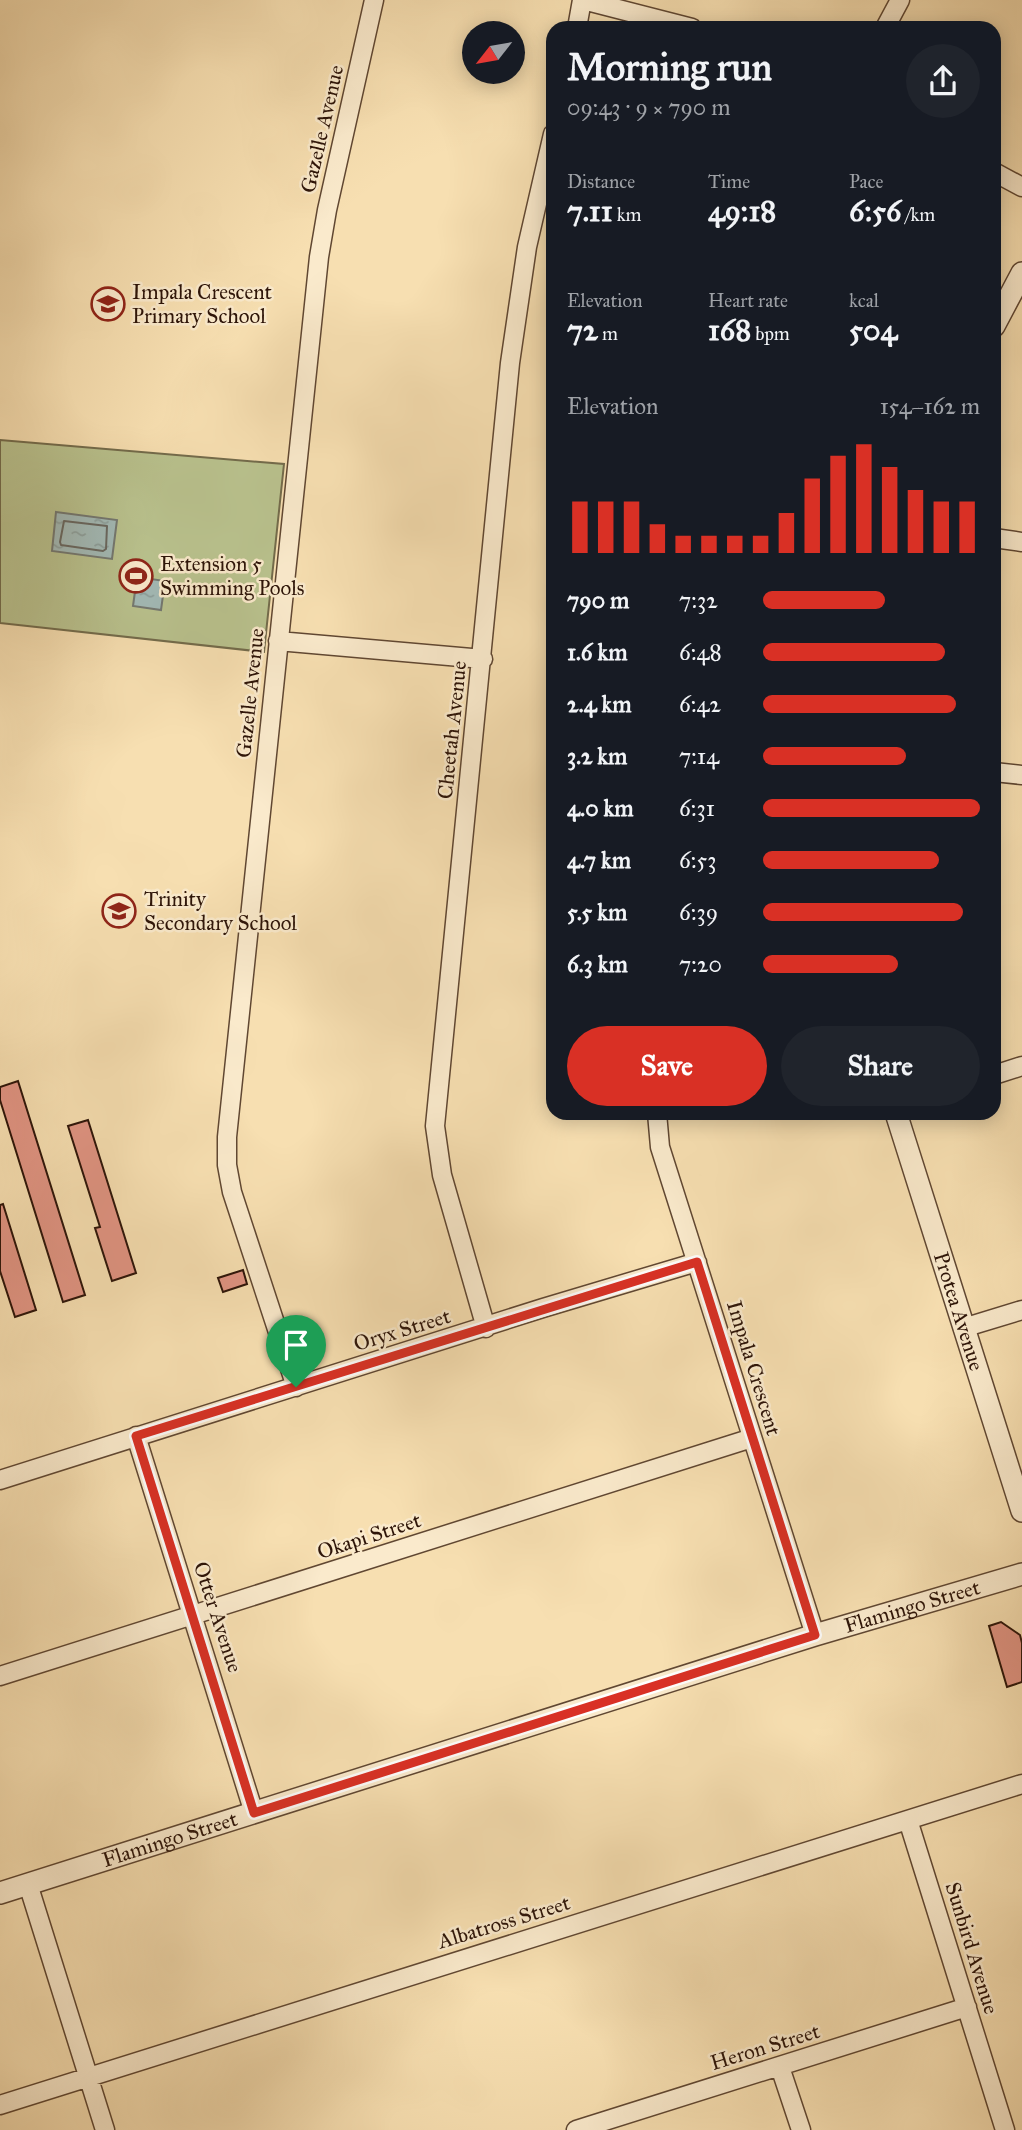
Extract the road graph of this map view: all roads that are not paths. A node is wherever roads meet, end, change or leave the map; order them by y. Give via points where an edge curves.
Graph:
1 (374, 0) edge
2 (583, 0) edge
3 (900, 0) edge
4 (578, 21) edge
5 (665, 21) edge
6 (889, 21) edge
7 (546, 166) edge
8 (1001, 176) edge
9 (1022, 187) edge
10 (1022, 273) edge
11 (1001, 313) edge
12 (1001, 539) edge
13 (1022, 542) edge
14 (278, 641) junction
15 (483, 659) junction
16 (1001, 773) edge
17 (1022, 775) edge
18 (1022, 1066) edge
19 (1001, 1073) edge
20 (658, 1120) edge
21 (898, 1120) edge
22 (697, 1262) junction
23 (1022, 1310) edge
24 (486, 1328) junction
25 (963, 1328) junction
26 (296, 1387) junction
27 (136, 1436) junction
28 (752, 1438) junction
29 (0, 1480) edge
30 (1022, 1511) edge
31 (1022, 1574) edge
32 (193, 1615) junction
33 (815, 1635) junction
34 (0, 1676) edge
35 (1022, 1784) edge
36 (254, 1813) junction
37 (908, 1820) junction
38 (28, 1884) junction
39 (0, 1893) edge
40 (967, 2007) junction
41 (780, 2067) junction
42 (88, 2077) junction
43 (0, 2105) edge
44 (105, 2130) edge
45 (576, 2130) edge
46 (801, 2130) edge
47 (1005, 2130) edge

1 - 14 street, Gazelle Avenue via 319,257
2 - 4 street
2 - 5 street
3 - 6 street
7 - 15 street, Cheetah Avenue via 521,281
8 - 9 street
10 - 11 street
12 - 13 street
14 - 15 street
14 - 26 street, Gazelle Avenue via 227,1165
15 - 24 street, Cheetah Avenue via 435,1126 442,1175
16 - 17 street
18 - 19 street
20 - 22 street, Impala Crescent via 660,1147
21 - 25 street, Protea Avenue
22 - 24 street, Oryx Street
22 - 28 street, Impala Crescent
23 - 25 street
24 - 26 street, Oryx Street
25 - 30 street, Protea Avenue
26 - 27 street, Oryx Street
27 - 29 street, Oryx Street
27 - 32 street, Otter Avenue
28 - 32 street, Okapi Street
28 - 33 street, Impala Crescent
31 - 33 street, Flamingo Street
32 - 34 street, Okapi Street
32 - 36 street, Otter Avenue
33 - 36 street, Flamingo Street
35 - 37 street, Albatross Street
36 - 38 street, Flamingo Street
37 - 40 street, Sunbird Avenue
37 - 42 street, Albatross Street
38 - 39 street, Flamingo Street
38 - 42 street
40 - 41 street, Heron Street
40 - 47 street, Sunbird Avenue
41 - 45 street, Heron Street
41 - 46 street
42 - 43 street, Albatross Street
42 - 44 street

